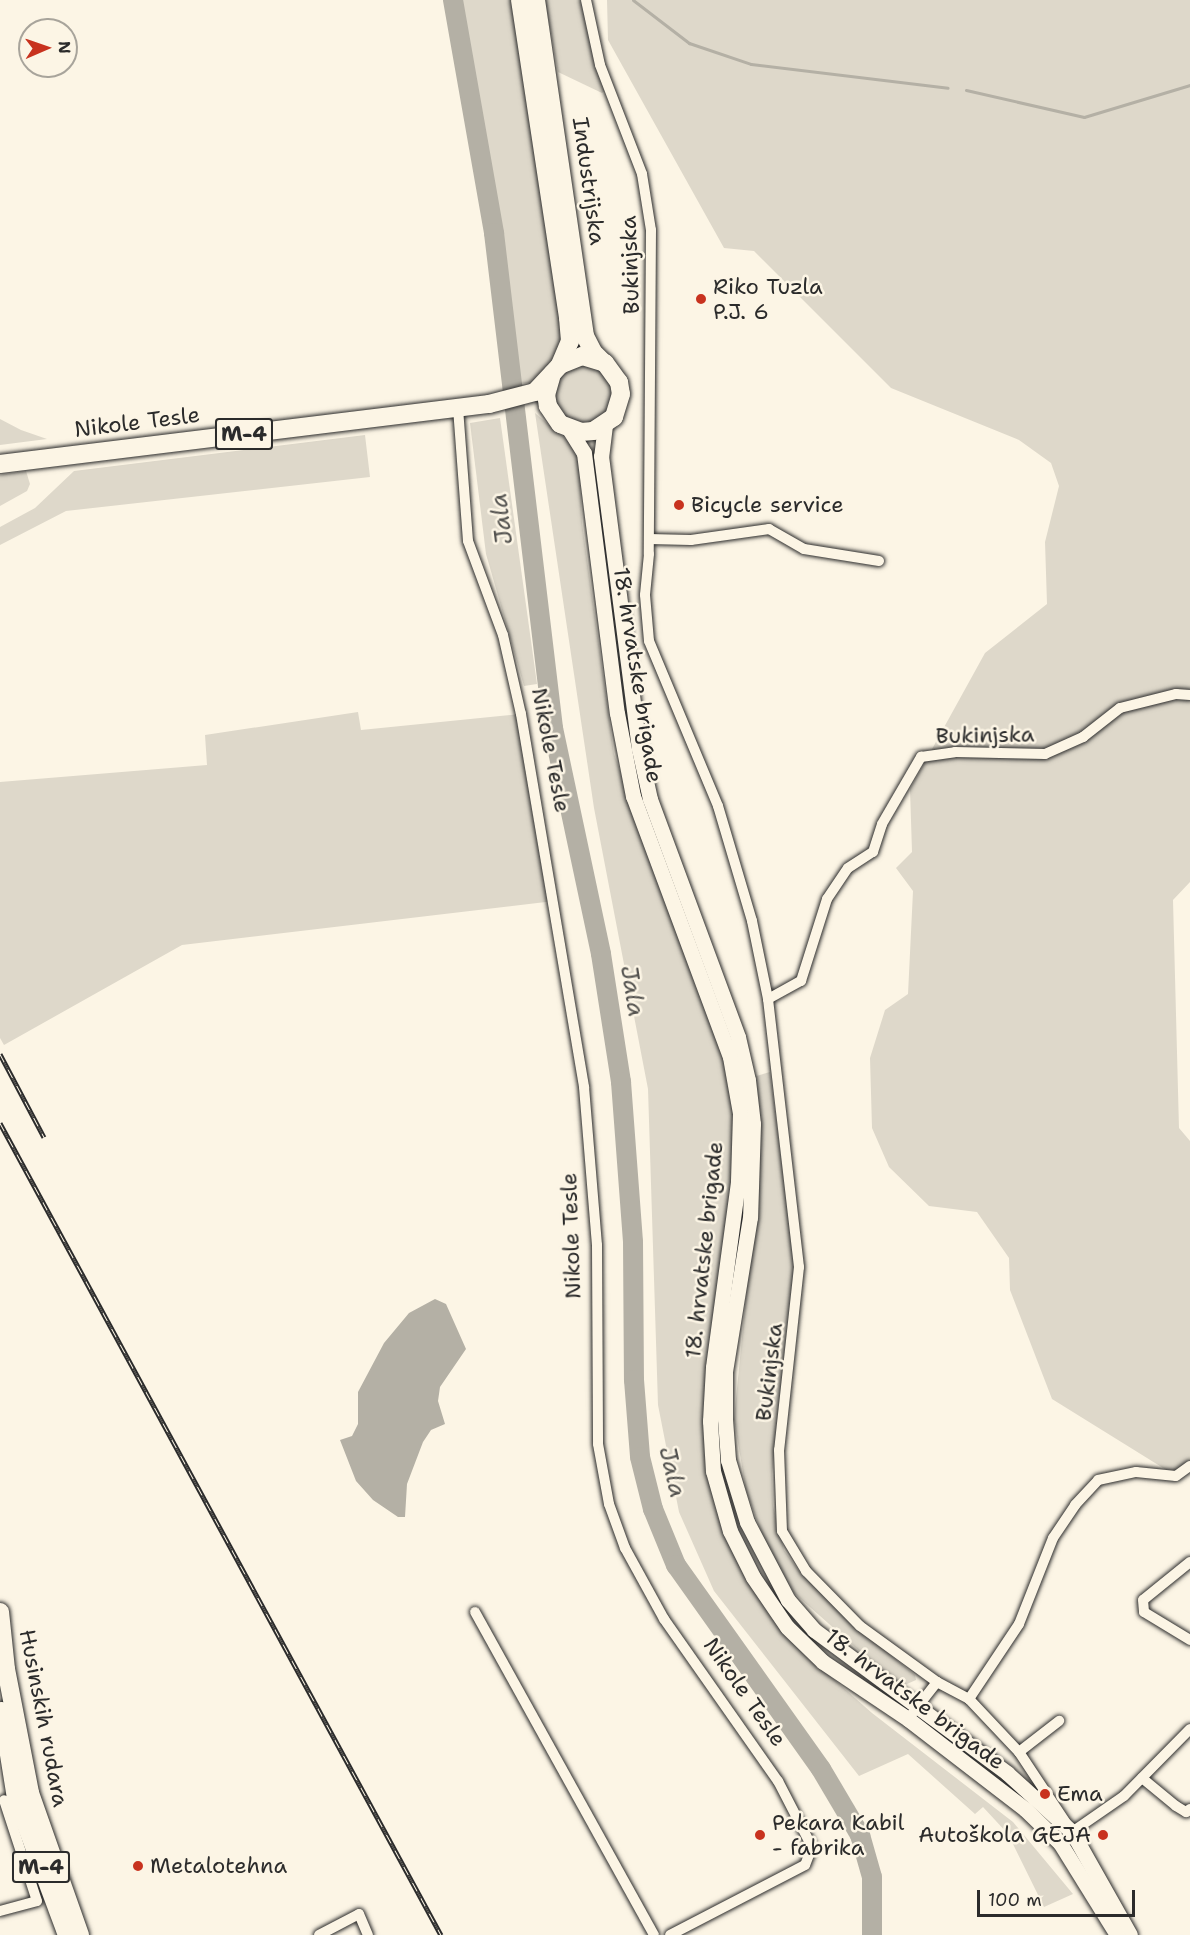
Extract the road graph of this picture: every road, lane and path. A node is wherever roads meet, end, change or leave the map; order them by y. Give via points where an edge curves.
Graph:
1 (520, 0) edge
2 (536, 0) edge
3 (586, 0) edge
4 (605, 363) junction
5 (556, 369) junction
6 (530, 400) junction
7 (458, 408) junction
8 (553, 416) junction
9 (605, 425) junction
10 (569, 429) junction
11 (0, 464) edge
12 (649, 540) junction
13 (879, 561) dead end
14 (1190, 695) edge
15 (768, 999) junction
16 (1190, 1466) edge
17 (1190, 1562) edge
18 (0, 1612) edge
19 (475, 1612) dead end
20 (1190, 1640) edge
21 (937, 1682) junction
22 (0, 1697) edge
23 (969, 1700) junction
24 (913, 1713) junction
25 (1059, 1721) dead end
26 (1189, 1733) edge
27 (1019, 1752) junction
28 (1142, 1778) junction
29 (13, 1798) edge
30 (1190, 1809) edge
31 (1072, 1832) junction
32 (0, 1911) edge
33 (67, 1935) edge
34 (80, 1935) edge
35 (319, 1935) edge
36 (368, 1935) edge
37 (654, 1935) edge
38 (670, 1935) edge
39 (1117, 1935) edge
40 (1130, 1935) edge

1 - 5 main road, Industrijska via 568,318 570,341
2 - 4 main road, Industrijska via 585,336 592,352
3 - 12 street, Bukinjska via 600,65 642,174 651,230
4 - 5 main road via 582,356
4 - 9 main road via 619,382 621,394 616,412
5 - 6 main road
5 - 8 main road via 546,395
6 - 7 main road, Nikole Tesle / M-4
6 - 8 main road, Nikole Tesle / M-4
7 - 11 main road, Nikole Tesle / M-4
7 - 38 street, Nikole Tesle via 468,541 502,635 523,724 584,1087 597,1245 598,1444 609,1504 625,1548 664,1619 778,1781 812,1847 805,1864
8 - 10 main road, M-4
9 - 10 main road via 593,431
9 - 24 main road, 18. hrvatske brigade via 600,456 639,750 650,799 738,1037 748,1080 753,1165 750,1217 725,1371 728,1460 747,1522 788,1600 814,1630
10 - 24 main road, 18. hrvatske brigade via 584,453 618,722 633,796 730,1057 740,1113 738,1182 713,1366 713,1471 730,1531 753,1577 787,1627 823,1662
12 - 13 street via 691,540 769,529 804,549
12 - 15 street, Bukinjska via 645,595 650,641 721,817 752,921
14 - 15 street, Bukinjska via 1120,708 1083,737 1045,754 955,752 921,757 882,824 873,852 848,868 827,899 801,981
15 - 21 street, Bukinjska via 799,1267 780,1450 782,1531 806,1571 861,1626
16 - 23 street via 1176,1476 1136,1472 1098,1480 1075,1504 1053,1538 1019,1624
17 - 20 street via 1143,1600 1144,1612
18 - 29 main road, Husinskih rudara / M-4
19 - 37 street
21 - 23 street, Bukinjska
21 - 24 street
22 - 29 main road, Husinskih rudara / M-4
23 - 27 street, Bukinjska
24 - 31 main road, 18. hrvatske brigade via 1007,1773
24 - 39 main road, 18. hrvatske brigade via 1060,1843
25 - 27 street
26 - 28 street
27 - 31 street, Bukinjska
28 - 30 street via 1176,1806 1186,1812
28 - 31 street via 1124,1796
29 - 32 street, Husinskih rudara via 37,1901
29 - 33 main road, Husinskih rudara / M-4
29 - 34 main road, Husinskih rudara / M-4
31 - 40 main road, 18. hrvatske brigade
35 - 36 street via 358,1914

